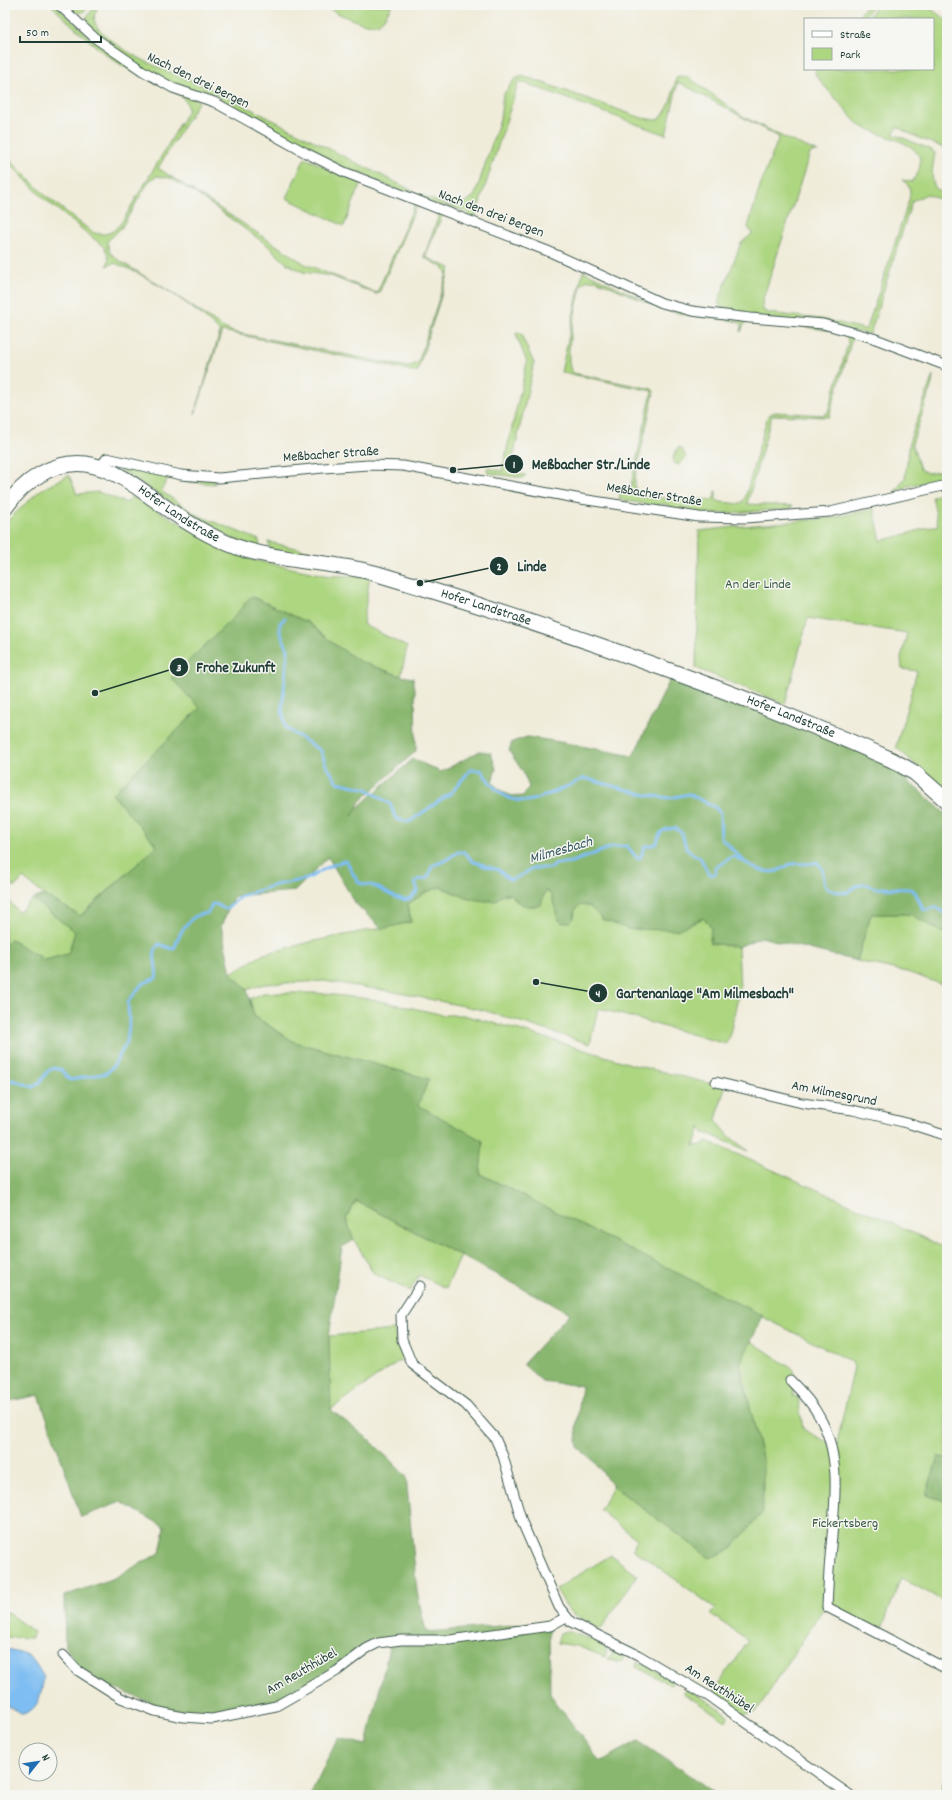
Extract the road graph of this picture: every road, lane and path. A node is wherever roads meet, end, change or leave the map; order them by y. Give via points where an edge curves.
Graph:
1 (59, 5) edge
2 (947, 366) edge
3 (100, 467) junction
4 (947, 485) edge
5 (6, 504) edge
6 (947, 801) edge
7 (716, 1082) dead end
8 (947, 1136) edge
9 (420, 1286) dead end
10 (790, 1380) dead end
11 (566, 1617) junction
12 (63, 1655) dead end
13 (947, 1669) edge
14 (947, 1784) edge
15 (850, 1795) edge
16 (946, 1795) edge

1 - 2 street, Nach den drei Bergen via 114,53 173,88 214,102 344,172 550,252 662,303 742,317 823,324 873,338
3 - 4 street, Meßbacher Straße via 107,458 180,475 219,478 369,465 403,466 699,517 746,518 830,512
3 - 5 main road, Hofer Landstraße via 84,464 61,465 31,480
3 - 6 main road, Hofer Landstraße via 137,487 189,523 223,542 246,550 371,572 496,610 676,672 892,760 915,773
7 - 8 street, Am Milmesgrund via 802,1103 853,1110
9 - 11 street, Am Reuthhübel via 401,1315 402,1340 412,1364 466,1405 495,1438 503,1456 522,1522 559,1607
10 - 13 street via 820,1416 830,1442 834,1466 827,1607
11 - 12 street, Am Reuthhübel via 550,1626 450,1640 401,1640 378,1644 276,1706 212,1720 155,1711 121,1698 77,1670
11 - 15 street, Am Reuthhübel via 708,1696
14 - 16 street

